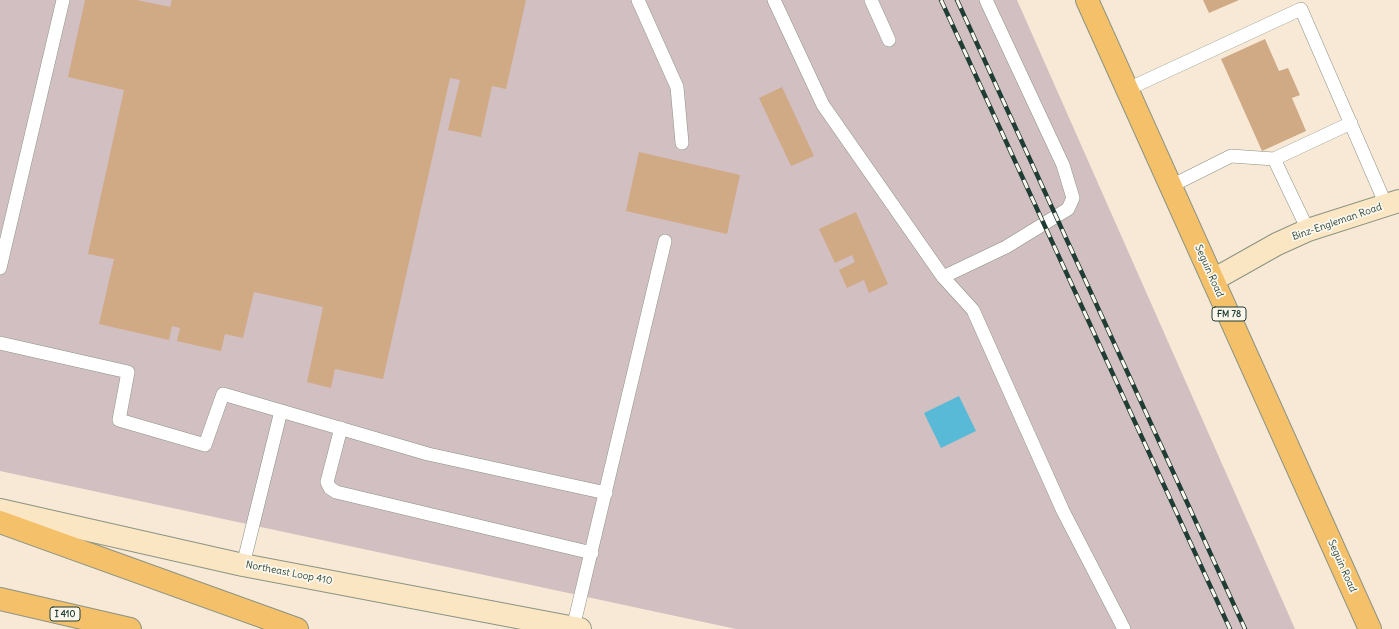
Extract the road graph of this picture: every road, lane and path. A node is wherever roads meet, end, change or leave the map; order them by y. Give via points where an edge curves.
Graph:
1 (62, 0) edge
2 (638, 0) edge
3 (774, 0) edge
4 (871, 0) edge
5 (986, 0) edge
6 (1087, 0) edge
7 (890, 40) dead end
8 (1128, 89) junction
9 (1350, 123) junction
10 (682, 143) dead end
11 (1274, 158) junction
12 (1171, 186) junction
13 (1393, 203) edge
14 (1308, 230) junction
15 (665, 241) dead end
16 (0, 268) edge
17 (943, 277) junction
18 (1213, 280) junction
19 (0, 343) edge
20 (281, 411) junction
21 (341, 428) junction
22 (606, 493) junction
23 (0, 510) edge
24 (0, 522) edge
25 (592, 552) junction
26 (243, 564) junction
27 (0, 599) edge
28 (577, 628) edge
29 (130, 629) edge
30 (298, 629) edge
31 (1124, 629) edge
32 (1370, 629) edge

1 - 16 lane
2 - 10 lane via 677,86
3 - 17 lane via 823,105
4 - 7 lane
5 - 17 lane via 1062,165 1073,198 1068,209 1006,247
6 - 8 main road, Seguin Road / FM 78
8 - 9 lane via 1301,10
8 - 12 main road, Seguin Road / FM 78
9 - 11 lane
9 - 13 lane
11 - 12 lane via 1230,156
11 - 14 lane
12 - 18 main road, Seguin Road / FM 78
13 - 14 street, Binz-Engleman Road
14 - 18 street, Binz-Engleman Road via 1277,244
15 - 22 lane
17 - 31 lane via 973,310 1063,511
18 - 32 main road, Seguin Road / FM 78
19 - 20 lane via 128,372 119,420 206,445 223,394
20 - 21 lane
20 - 26 lane
21 - 22 lane via 428,454
21 - 25 lane via 326,482 336,492
22 - 25 lane
23 - 26 street, Northeast Loop 410
24 - 30 main road
25 - 28 lane
26 - 28 street, Northeast Loop 410
27 - 29 main road, I 410

